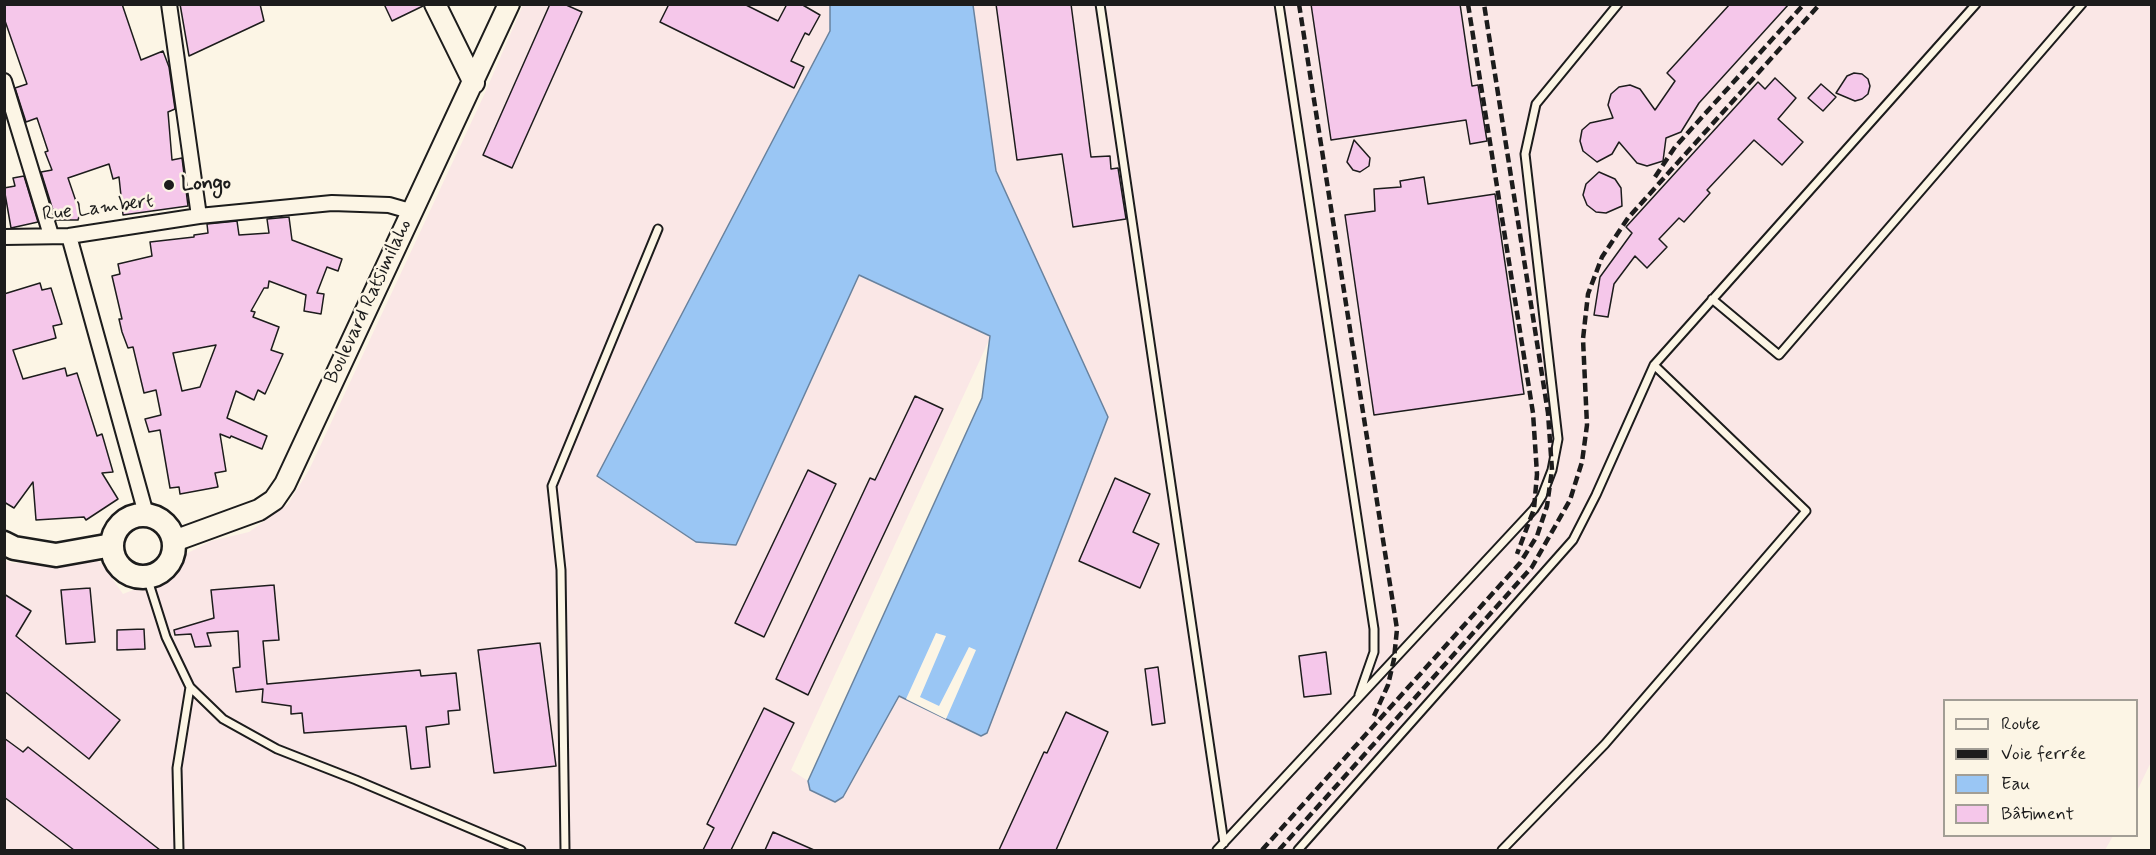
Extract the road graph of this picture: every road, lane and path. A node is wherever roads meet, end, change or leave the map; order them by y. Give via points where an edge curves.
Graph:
1 (169, 4) edge
2 (435, 4) edge
3 (508, 4) edge
4 (1100, 4) edge
5 (1279, 4) edge
6 (1618, 4) edge
7 (1976, 4) edge
8 (2082, 4) edge
9 (4, 81) edge
10 (474, 83) junction
11 (410, 211) junction
12 (199, 216) junction
13 (658, 229) dead end
14 (51, 235) junction
15 (69, 236) junction
16 (4, 237) edge
17 (1712, 299) junction
18 (1654, 365) junction
19 (146, 514) junction
20 (174, 541) junction
21 (4, 543) edge
22 (112, 545) junction
23 (147, 577) junction
24 (190, 687) junction
25 (1358, 698) junction
26 (1224, 843) junction
27 (179, 850) edge
28 (521, 850) edge
29 (565, 850) edge
30 (1217, 850) edge
31 (1298, 850) edge
32 (1502, 850) edge

1 - 12 street
2 - 10 main road
3 - 10 main road, Boulevard Ratsimilaho
4 - 26 lane
5 - 25 lane via 1374,629 1374,652
6 - 25 lane via 1536,104 1525,154 1558,439 1552,470 1534,509
7 - 17 lane
8 - 17 lane via 1779,355
9 - 14 street
10 - 11 main road, Boulevard Ratsimilaho
11 - 12 street, Rue Lambert via 389,205 332,203
11 - 20 main road, Boulevard Ratsimilaho via 285,484 274,500 259,510
12 - 15 street, Rue Lambert
13 - 29 lane via 552,486 561,570
14 - 15 street, Rue Lambert
14 - 16 street, Rue Lambert
15 - 19 street
17 - 18 lane
18 - 31 lane via 1573,540
18 - 32 lane via 1806,511 1605,744
19 - 20 main road via 164,523
19 - 22 main road via 126,519
20 - 23 main road via 171,560 157,574
21 - 22 main road via 57,555
22 - 23 main road via 119,565 127,572
23 - 24 lane via 166,637
24 - 27 lane via 177,768
24 - 28 lane via 223,719 277,749
25 - 26 lane
26 - 30 lane

